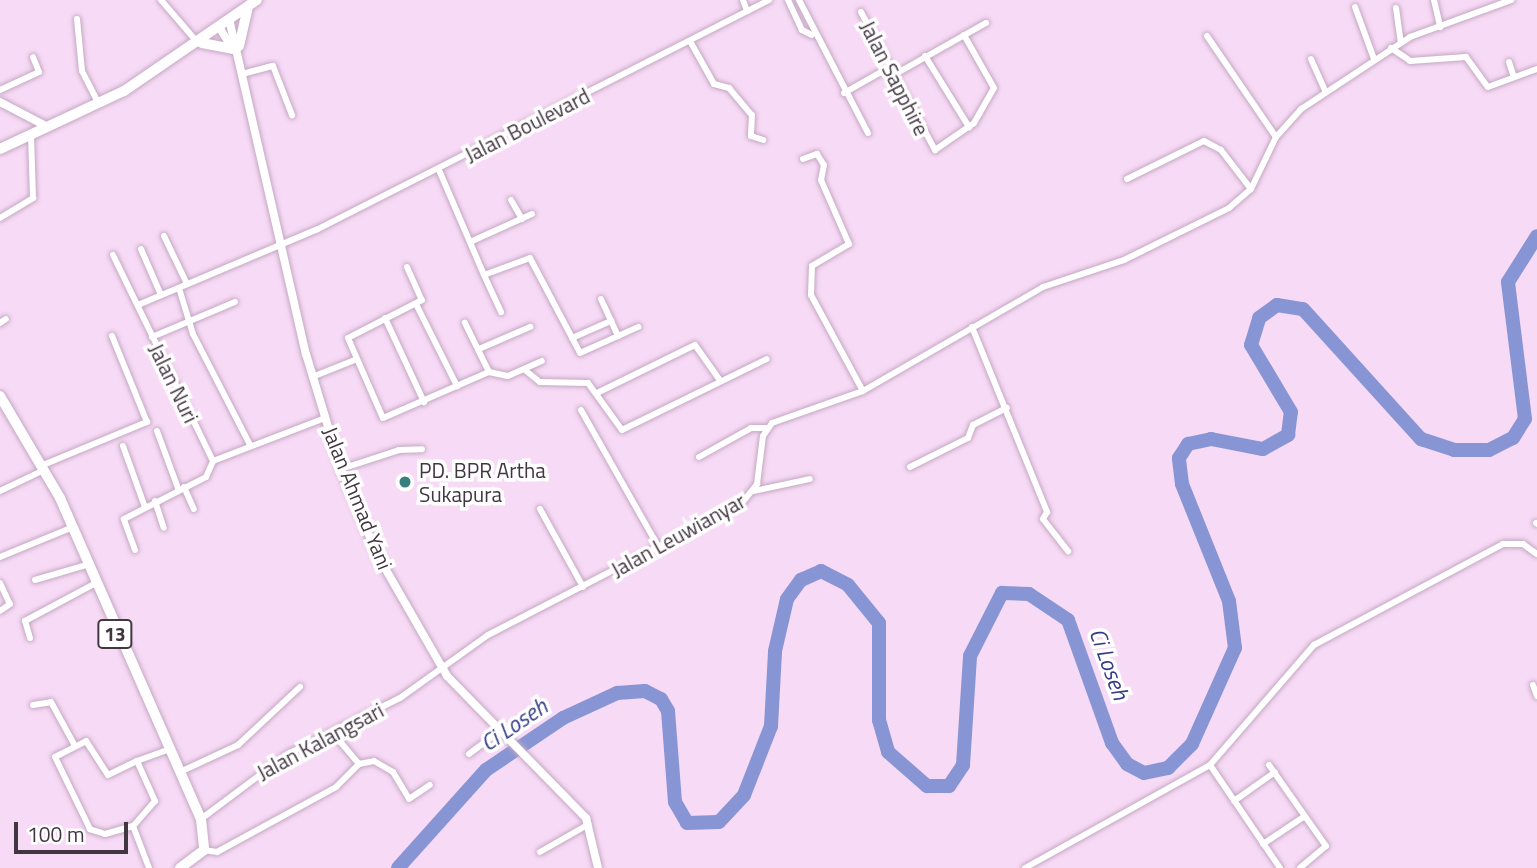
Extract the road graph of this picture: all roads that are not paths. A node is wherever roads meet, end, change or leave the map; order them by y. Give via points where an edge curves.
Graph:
1 (161, 0) edge
2 (257, 0) edge
3 (743, 0) edge
4 (769, 0) edge
5 (788, 0) edge
6 (799, 0) edge
7 (1434, 0) edge
8 (1511, 0) edge
9 (1355, 7) dead end
10 (1396, 8) dead end
11 (247, 10) junction
12 (747, 11) junction
13 (861, 12) dead end
14 (77, 19) dead end
15 (986, 23) dead end
16 (1440, 26) junction
17 (226, 27) junction
18 (812, 35) junction
19 (964, 35) junction
20 (1208, 36) dead end
21 (691, 41) junction
22 (1401, 42) junction
23 (200, 44) junction
24 (236, 48) junction
25 (1391, 48) junction
26 (925, 56) junction
27 (33, 57) dead end
28 (1374, 59) junction
29 (1311, 60) dead end
30 (1509, 62) dead end
31 (888, 68) junction
32 (245, 69) junction
33 (1537, 69) edge
34 (892, 76) junction
35 (1514, 78) junction
36 (0, 90) edge
37 (1326, 92) junction
38 (845, 93) junction
39 (0, 102) edge
40 (99, 104) junction
41 (292, 115) dead end
42 (48, 127) junction
43 (969, 127) junction
44 (868, 133) dead end
45 (31, 135) junction
46 (1276, 137) junction
47 (763, 140) dead end
48 (0, 149) edge
49 (803, 159) dead end
50 (439, 170) junction
51 (1127, 179) dead end
52 (1251, 189) junction
53 (511, 200) dead end
54 (532, 214) dead end
55 (0, 218) edge
56 (522, 219) junction
57 (164, 236) dead end
58 (471, 242) junction
59 (282, 246) junction
60 (141, 249) dead end
61 (113, 254) dead end
62 (407, 267) dead end
63 (484, 275) junction
64 (187, 284) junction
65 (178, 288) junction
66 (161, 295) junction
67 (601, 299) dead end
68 (235, 302) dead end
69 (416, 304) junction
70 (138, 305) junction
71 (501, 312) dead end
72 (385, 318) junction
73 (611, 321) junction
74 (189, 323) junction
75 (465, 323) dead end
76 (530, 327) dead end
77 (638, 327) dead end
78 (972, 327) junction
79 (111, 336) dead end
80 (618, 336) junction
81 (152, 338) junction
82 (572, 338) junction
83 (479, 349) junction
84 (767, 359) dead end
85 (355, 360) junction
86 (542, 361) dead end
87 (525, 370) junction
88 (489, 372) junction
89 (313, 377) junction
90 (719, 379) junction
91 (457, 386) junction
92 (863, 391) junction
93 (597, 393) junction
94 (0, 396) edge
95 (424, 402) junction
96 (1007, 408) junction
97 (581, 410) dead end
98 (325, 418) junction
99 (767, 428) junction
100 (157, 431) dead end
101 (250, 445) junction
102 (123, 446) dead end
103 (422, 449) dead end
104 (699, 457) dead end
105 (213, 461) junction
106 (45, 467) junction
107 (910, 467) dead end
108 (341, 469) junction
109 (810, 479) dead end
110 (181, 488) junction
111 (0, 491) edge
112 (754, 492) junction
113 (155, 501) junction
114 (145, 507) junction
115 (194, 509) dead end
116 (540, 509) dead end
117 (72, 527) junction
118 (164, 528) dead end
119 (659, 548) junction
120 (135, 550) dead end
121 (1068, 551) dead end
122 (1536, 552) edge
123 (0, 557) edge
124 (86, 565) junction
125 (35, 580) dead end
126 (0, 583) edge
127 (94, 584) junction
128 (583, 587) junction
129 (0, 611) edge
130 (30, 638) dead end
131 (441, 666) junction
132 (1533, 685) dead end
133 (300, 687) dead end
134 (1537, 696) edge
135 (33, 705) dead end
136 (501, 730) junction
137 (332, 732) junction
138 (74, 744) junction
139 (170, 749) junction
140 (469, 754) dead end
141 (136, 761) junction
142 (359, 764) junction
143 (1210, 765) junction
144 (1269, 765) dead end
145 (180, 772) junction
146 (1275, 772) junction
147 (430, 785) dead end
148 (1234, 801) junction
149 (1305, 816) junction
150 (201, 819) junction
151 (589, 824) junction
152 (133, 826) junction
153 (1263, 844) junction
154 (204, 850) junction
155 (540, 852) dead end
156 (149, 868) edge
157 (180, 868) edge
158 (597, 868) edge
159 (1025, 868) edge
160 (1280, 868) edge
161 (1300, 868) edge

1 - 23 street
2 - 11 highway
3 - 12 street
4 - 12 street, Jalan Boulevard
5 - 18 street via 802,30
6 - 18 street
7 - 16 street
8 - 16 street
9 - 28 street
10 - 22 street
11 - 17 highway
11 - 24 highway
12 - 21 street, Jalan Boulevard
13 - 31 street, Jalan Sapphire
14 - 40 street via 82,71
15 - 19 street
16 - 22 street
17 - 23 highway
17 - 24 street, Jalan Ahmad Yani
18 - 38 street
19 - 26 street
19 - 43 street via 994,88
20 - 46 street
21 - 47 street via 714,84 729,88 752,116 751,136
21 - 50 street, Jalan Boulevard
22 - 25 street
23 - 24 highway
23 - 40 highway
24 - 32 street, Jalan Ahmad Yani
25 - 28 street
25 - 35 street via 1410,61 1466,57 1488,87
26 - 34 street
26 - 43 street
27 - 36 street via 39,72
28 - 37 street
29 - 37 street
30 - 35 street
31 - 34 street, Jalan Sapphire
31 - 38 street
32 - 41 street via 272,66
32 - 59 street, Jalan Ahmad Yani
33 - 35 street
34 - 43 street, Jalan Sapphire via 929,144 937,149
37 - 46 street
38 - 44 street
39 - 42 street
40 - 42 highway
42 - 45 highway
45 - 48 highway
45 - 55 street via 33,198
46 - 52 street
49 - 92 street via 817,154 824,165 821,180 849,244 847,251 812,266 811,295
50 - 58 street
50 - 59 street, Jalan Boulevard
51 - 52 street via 1204,141 1225,154
52 - 78 street via 1223,212 1124,260 1043,287
53 - 56 street
54 - 56 street
56 - 58 street
57 - 64 street
58 - 63 street
59 - 64 street, Jalan Boulevard
59 - 89 street, Jalan Ahmad Yani
60 - 66 street
61 - 70 street, Jalan Nuri
62 - 69 street via 422,298
63 - 71 street
63 - 82 street via 530,258
64 - 65 street, Jalan Boulevard
65 - 66 street, Jalan Boulevard
65 - 74 street
66 - 70 street, Jalan Boulevard
67 - 73 street
68 - 74 street
69 - 72 street
69 - 91 street
70 - 81 street, Jalan Nuri
72 - 85 street via 348,337
72 - 95 street
73 - 80 street
73 - 82 street
74 - 81 street
74 - 101 street
75 - 83 street
76 - 83 street
77 - 80 street
78 - 92 street
78 - 96 street
79 - 106 street via 147,422
80 - 82 street via 582,354
81 - 105 street, Jalan Nuri
83 - 88 street
84 - 90 street
85 - 89 street
85 - 95 street via 383,418
86 - 87 street
87 - 88 street via 508,376
87 - 93 street via 540,382 589,383
88 - 91 street
89 - 98 street, Jalan Ahmad Yani
90 - 93 street via 695,345
90 - 93 street via 622,430
91 - 95 street
92 - 99 street
94 - 106 highway, 13
96 - 107 street via 974,425 968,438
96 - 121 street via 1047,512 1043,519
97 - 119 street
98 - 101 street
98 - 108 street, Jalan Ahmad Yani
99 - 104 street via 751,428
99 - 112 street, Jalan Leuwianyar
100 - 110 street
101 - 105 street
102 - 114 street
103 - 108 street via 399,450
105 - 110 street via 208,475
106 - 111 street
106 - 117 highway, 13
108 - 131 street, Jalan Ahmad Yani via 378,556
109 - 112 street
110 - 113 street
110 - 115 street
112 - 119 street, Jalan Leuwianyar
113 - 114 street
113 - 118 street
114 - 120 street via 124,520
116 - 128 street
117 - 123 street
117 - 124 highway, 13
119 - 128 street, Jalan Leuwianyar
122 - 143 street via 1503,544 1314,645 1244,733
124 - 125 street
124 - 127 highway, 13
126 - 129 street via 10,604
127 - 130 street via 26,621
127 - 139 highway, 13
128 - 131 street, Jalan Leuwianyar
131 - 136 street, Jalan Ahmad Yani
131 - 137 street, Jalan Kalangsari via 400,698
132 - 134 street
133 - 145 street via 238,744
135 - 138 street via 51,702
136 - 140 street
136 - 151 street, Jalan Ahmad Yani
137 - 142 street
137 - 150 street, Jalan Kalangsari via 250,779
138 - 141 street via 86,741 110,776
138 - 152 street via 55,757 90,828 99,834
139 - 141 street
139 - 145 highway, 13
141 - 152 street via 155,801
142 - 147 street via 374,761 393,772 409,799
142 - 154 street via 336,787 217,852
143 - 148 street
143 - 159 street
144 - 146 street
145 - 150 highway, 13
146 - 148 street
146 - 149 street
148 - 153 street
149 - 153 street
149 - 161 street via 1327,848
150 - 154 highway, 13
151 - 155 street
151 - 158 street
152 - 156 street
153 - 160 street
154 - 157 highway

